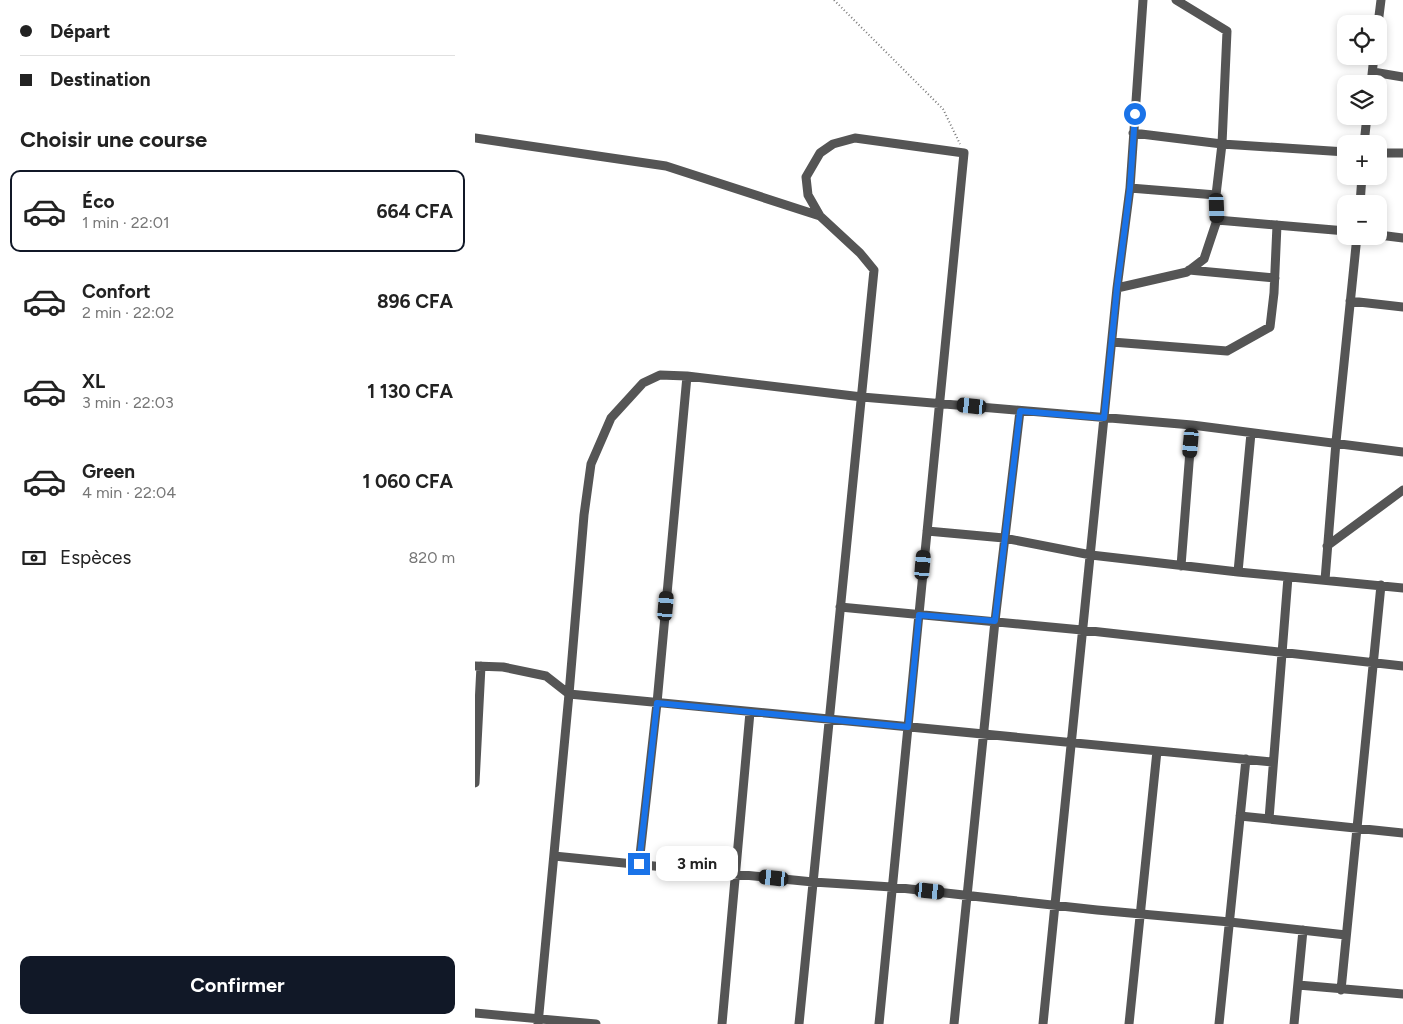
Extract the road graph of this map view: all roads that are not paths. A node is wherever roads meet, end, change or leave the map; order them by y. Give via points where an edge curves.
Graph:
1 (1143, 0) edge
2 (1176, 0) edge
3 (1381, 0) edge
4 (1379, 15) edge
5 (1374, 65) edge
6 (1373, 72) junction
7 (1372, 75) edge
8 (1403, 77) edge
9 (1133, 133) junction
10 (475, 138) edge
11 (1221, 144) junction
12 (1337, 151) edge
13 (1387, 153) edge
14 (1403, 153) edge
15 (1130, 188) junction
16 (1217, 195) junction
17 (820, 216) junction
18 (1217, 220) junction
19 (1277, 225) junction
20 (1337, 230) edge
21 (1387, 236) edge
22 (1403, 238) edge
23 (1356, 245) edge
24 (1189, 270) junction
25 (1275, 278) junction
26 (1117, 288) junction
27 (1351, 301) junction
28 (1403, 307) edge
29 (1111, 342) junction
30 (687, 376) junction
31 (862, 397) junction
32 (939, 402) junction
33 (1020, 411) junction
34 (1104, 418) junction
35 (1193, 426) junction
36 (1251, 433) junction
37 (1336, 442) junction
38 (1403, 452) edge
39 (1403, 490) edge
40 (927, 531) junction
41 (1004, 538) junction
42 (1327, 546) junction
43 (1091, 555) junction
44 (1181, 566) junction
45 (1238, 572) junction
46 (1287, 577) junction
47 (1325, 580) junction
48 (1381, 585) junction
49 (1403, 588) edge
50 (840, 607) junction
51 (919, 615) junction
52 (995, 621) junction
53 (1082, 630) junction
54 (1281, 652) junction
55 (1374, 663) junction
56 (478, 666) edge
57 (1403, 666) edge
58 (569, 694) junction
59 (657, 703) junction
60 (750, 712) junction
61 (829, 719) junction
62 (908, 727) junction
63 (984, 734) junction
64 (1071, 742) junction
65 (1157, 751) junction
66 (1246, 759) junction
67 (1273, 762) junction
68 (475, 782) edge
69 (1240, 816) junction
70 (1269, 819) junction
71 (1356, 828) junction
72 (1403, 833) edge
73 (554, 856) junction
74 (639, 864) junction
75 (736, 874) junction
76 (813, 882) junction
77 (892, 887) junction
78 (967, 895) junction
79 (1055, 905) junction
80 (1140, 914) junction
81 (1230, 922) junction
82 (1303, 930) junction
83 (1346, 935) junction
84 (1297, 985) junction
85 (1341, 990) junction
86 (1403, 994) edge
87 (475, 1013) edge
88 (538, 1021) edge
89 (596, 1024) edge
90 (722, 1024) edge
91 (799, 1024) edge
92 (879, 1024) edge
93 (954, 1024) edge
94 (1043, 1024) edge
95 (1129, 1024) edge
96 (1219, 1024) edge
97 (1294, 1024) edge

1 - 9 street
2 - 11 street via 1227,31
3 - 4 street
5 - 6 street
6 - 7 street
6 - 8 street
9 - 11 street
9 - 15 street
10 - 17 street via 666,166
11 - 12 street
11 - 16 street
13 - 14 street
15 - 16 street
15 - 26 street
16 - 18 street
17 - 31 street via 860,252 874,270
17 - 32 street via 808,195 806,178 819,153 833,144 855,138 964,153
18 - 19 street
18 - 24 street via 1204,259
19 - 20 street
19 - 25 street
21 - 22 street
23 - 27 street
24 - 25 street
24 - 26 street
25 - 29 street via 1270,327 1227,351
26 - 29 street
27 - 28 street
27 - 37 street
29 - 34 street
30 - 31 street
30 - 58 street via 660,375 643,384 611,418 591,464
30 - 59 street
31 - 32 street
31 - 50 street
32 - 33 street
32 - 40 street
33 - 34 street
33 - 41 street
34 - 35 street
34 - 43 street
35 - 36 street
35 - 44 street
36 - 37 street
36 - 45 street
37 - 38 street
37 - 42 street
39 - 42 street
40 - 41 street
40 - 51 street
41 - 43 street
41 - 52 street
42 - 47 street
43 - 44 street
43 - 53 street
44 - 45 street
45 - 46 street
46 - 47 street
46 - 54 street
47 - 48 street
48 - 49 street
48 - 55 street
50 - 51 street
50 - 61 street
51 - 52 street
51 - 62 street
52 - 53 street
52 - 63 street
53 - 54 street
53 - 64 street
54 - 55 street
54 - 67 street
55 - 57 street
55 - 71 street
56 - 58 street via 503,667 546,676
56 - 68 street
58 - 59 street
58 - 73 street
59 - 60 street
59 - 74 street
60 - 61 street
60 - 75 street
61 - 62 street
61 - 76 street
62 - 63 street
62 - 77 street
63 - 64 street
63 - 78 street
64 - 65 street
64 - 79 street
65 - 66 street
65 - 80 street
66 - 67 street
66 - 69 street
67 - 70 street
69 - 70 street
69 - 81 street
70 - 71 street
71 - 72 street
71 - 83 street
73 - 74 street
73 - 88 street
74 - 75 street
75 - 76 street
75 - 90 street
76 - 77 street
76 - 91 street
77 - 78 street
77 - 92 street
78 - 79 street
78 - 93 street
79 - 80 street
79 - 94 street
80 - 81 street
80 - 95 street
81 - 82 street
81 - 96 street
82 - 83 street
82 - 84 street
83 - 85 street
84 - 85 street
84 - 97 street
85 - 86 street
87 - 88 street
88 - 89 street

